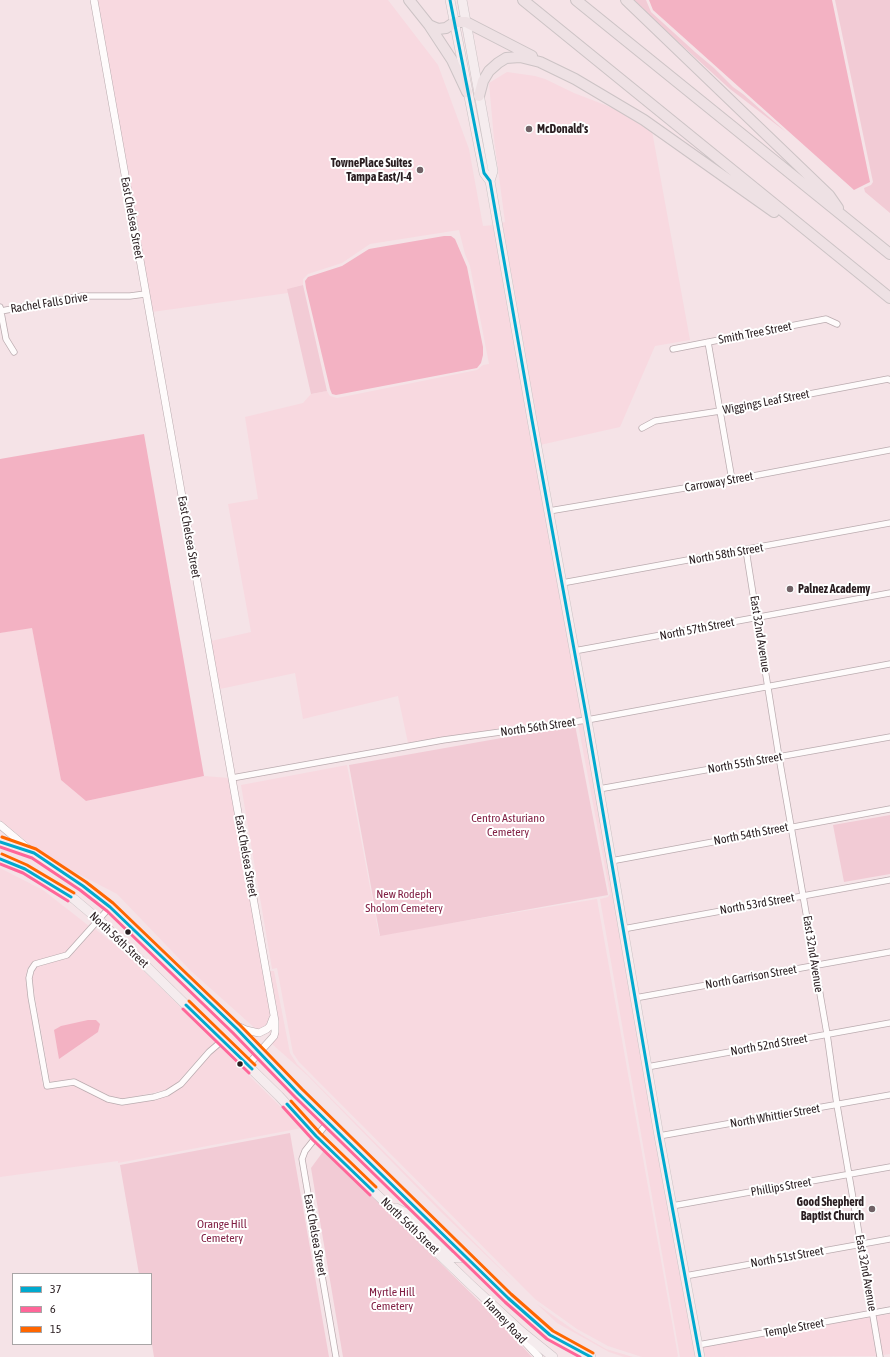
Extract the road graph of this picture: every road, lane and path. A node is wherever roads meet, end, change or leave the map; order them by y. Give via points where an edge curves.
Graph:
1 (94, 0) edge
2 (409, 0) edge
3 (450, 0) edge
4 (462, 0) edge
5 (523, 0) edge
6 (576, 0) edge
7 (626, 0) edge
8 (455, 22) junction
9 (466, 22) junction
10 (429, 25) junction
11 (575, 79) junction
12 (467, 92) junction
13 (479, 96) junction
14 (490, 181) junction
15 (845, 218) junction
16 (890, 254) edge
17 (854, 269) junction
18 (145, 294) junction
19 (890, 298) edge
20 (0, 309) edge
21 (837, 324) dead end
22 (708, 342) junction
23 (673, 348) dead end
24 (14, 352) dead end
25 (890, 380) edge
26 (720, 410) junction
27 (642, 428) dead end
28 (890, 450) edge
29 (732, 480) junction
30 (548, 511) junction
31 (890, 523) edge
32 (746, 550) junction
33 (562, 583) junction
34 (890, 593) edge
35 (757, 617) junction
36 (574, 651) junction
37 (890, 664) edge
38 (768, 687) junction
39 (587, 720) junction
40 (890, 736) edge
41 (779, 757) junction
42 (232, 778) junction
43 (599, 789) junction
44 (890, 809) edge
45 (0, 824) edge
46 (792, 826) junction
47 (0, 842) edge
48 (34, 853) junction
49 (0, 859) edge
50 (612, 860) junction
51 (890, 880) edge
52 (803, 896) junction
53 (110, 907) junction
54 (99, 920) junction
55 (623, 928) junction
56 (890, 952) edge
57 (815, 966) junction
58 (635, 998) junction
59 (274, 1012) junction
60 (230, 1022) junction
61 (890, 1023) edge
62 (826, 1034) junction
63 (223, 1040) junction
64 (260, 1054) junction
65 (248, 1065) junction
66 (647, 1067) junction
67 (890, 1095) edge
68 (837, 1105) junction
69 (328, 1122) junction
70 (316, 1136) junction
71 (659, 1136) junction
72 (890, 1167) edge
73 (849, 1175) junction
74 (672, 1206) junction
75 (390, 1207) junction
76 (890, 1239) edge
77 (861, 1244) junction
78 (465, 1256) junction
79 (685, 1276) junction
80 (471, 1285) junction
81 (890, 1310) edge
82 (873, 1314) junction
83 (698, 1345) junction
84 (336, 1357) edge
85 (539, 1357) edge
86 (553, 1357) edge
87 (591, 1357) edge
88 (700, 1357) edge
89 (880, 1357) edge

1 - 18 street, East Chelsea Street
2 - 10 highway
3 - 8 main road
4 - 9 main road
5 - 17 highway
6 - 15 highway
7 - 15 highway via 829,195
8 - 9 highway
8 - 10 highway via 446,28 438,29
8 - 12 main road
9 - 11 highway
9 - 13 main road
10 - 12 highway via 452,60
11 - 13 highway via 540,62 520,57 506,58 489,71
11 - 17 highway via 644,120
12 - 14 main road via 484,173
13 - 14 main road via 493,171
14 - 30 main road
15 - 16 highway
17 - 19 highway
18 - 20 street, Rachel Falls Drive via 82,296
18 - 42 street, East Chelsea Street
20 - 24 street via 6,339
21 - 22 street, Smith Tree Street via 826,319
22 - 23 street, Smith Tree Street
22 - 26 street
25 - 26 street, Wiggings Leaf Street via 888,378
26 - 27 street, Wiggings Leaf Street via 655,422
26 - 29 street
28 - 29 street, Carroway Street
29 - 30 street, Carroway Street
30 - 33 main road
31 - 32 street, North 58th Street
32 - 33 street, North 58th Street
32 - 35 street, East 32nd Avenue
33 - 36 main road
34 - 35 street, North 57th Street
35 - 36 street, North 57th Street
35 - 38 street, East 32nd Avenue
36 - 39 main road
37 - 38 street, North 56th Street
38 - 39 street, North 56th Street
38 - 41 street, East 32nd Avenue
39 - 42 street, North 56th Street via 443,740
39 - 43 main road
40 - 41 street, North 55th Street
41 - 43 street, North 55th Street
41 - 46 street, East 32nd Avenue
42 - 59 street, East Chelsea Street
43 - 50 main road
44 - 46 street, North 54th Street
45 - 48 street
46 - 50 street, North 54th Street
46 - 52 street, East 32nd Avenue
47 - 48 main road, North 56th Street
48 - 53 main road, North 56th Street
49 - 54 main road, North 56th Street via 25,869 68,895
50 - 55 main road
51 - 52 street, North 53rd Street
52 - 55 street, North 53rd Street
52 - 57 street, East 32nd Avenue
53 - 54 street
53 - 60 main road, North 56th Street
54 - 63 main road, North 56th Street
54 - 63 street via 67,955 35,964 31,970 31,997 47,1086 74,1082 122,1102 154,1097 167,1093 181,1084
55 - 58 main road
56 - 57 street, North Garrison Street
57 - 58 street, North Garrison Street
57 - 62 street, East 32nd Avenue
58 - 66 main road
59 - 60 street via 270,1026 259,1033
59 - 64 street, East Chelsea Street via 274,1036
60 - 64 main road, North 56th Street
61 - 62 street, North 52nd Street
62 - 66 street, North 52nd Street
62 - 68 street, East 32nd Avenue
63 - 65 main road, North 56th Street
64 - 65 street, East Chelsea Street
64 - 69 main road, North 56th Street
65 - 70 main road, North 56th Street
66 - 71 main road
67 - 68 street, North Whittier Street
68 - 71 street, North Whittier Street
68 - 73 street, East 32nd Avenue
69 - 70 street, East Chelsea Street
69 - 78 main road, North 56th Street
70 - 75 main road, North 56th Street
70 - 84 street, East Chelsea Street via 302,1159
71 - 74 main road
72 - 73 street, Phillips Street
73 - 74 street, Phillips Street
73 - 77 street, East 32nd Avenue
74 - 79 main road
75 - 78 main road via 404,1212 450,1257
75 - 80 main road, North 56th Street
76 - 77 street, North 51st Street
77 - 79 street, North 51st Street
77 - 82 street, East 32nd Avenue
78 - 87 main road, North 56th Street via 550,1334
79 - 83 main road
80 - 85 street, Harney Road
80 - 86 main road, North 56th Street
81 - 82 street, Temple Street
82 - 83 street, Temple Street
82 - 89 street, East 32nd Avenue
83 - 88 main road

